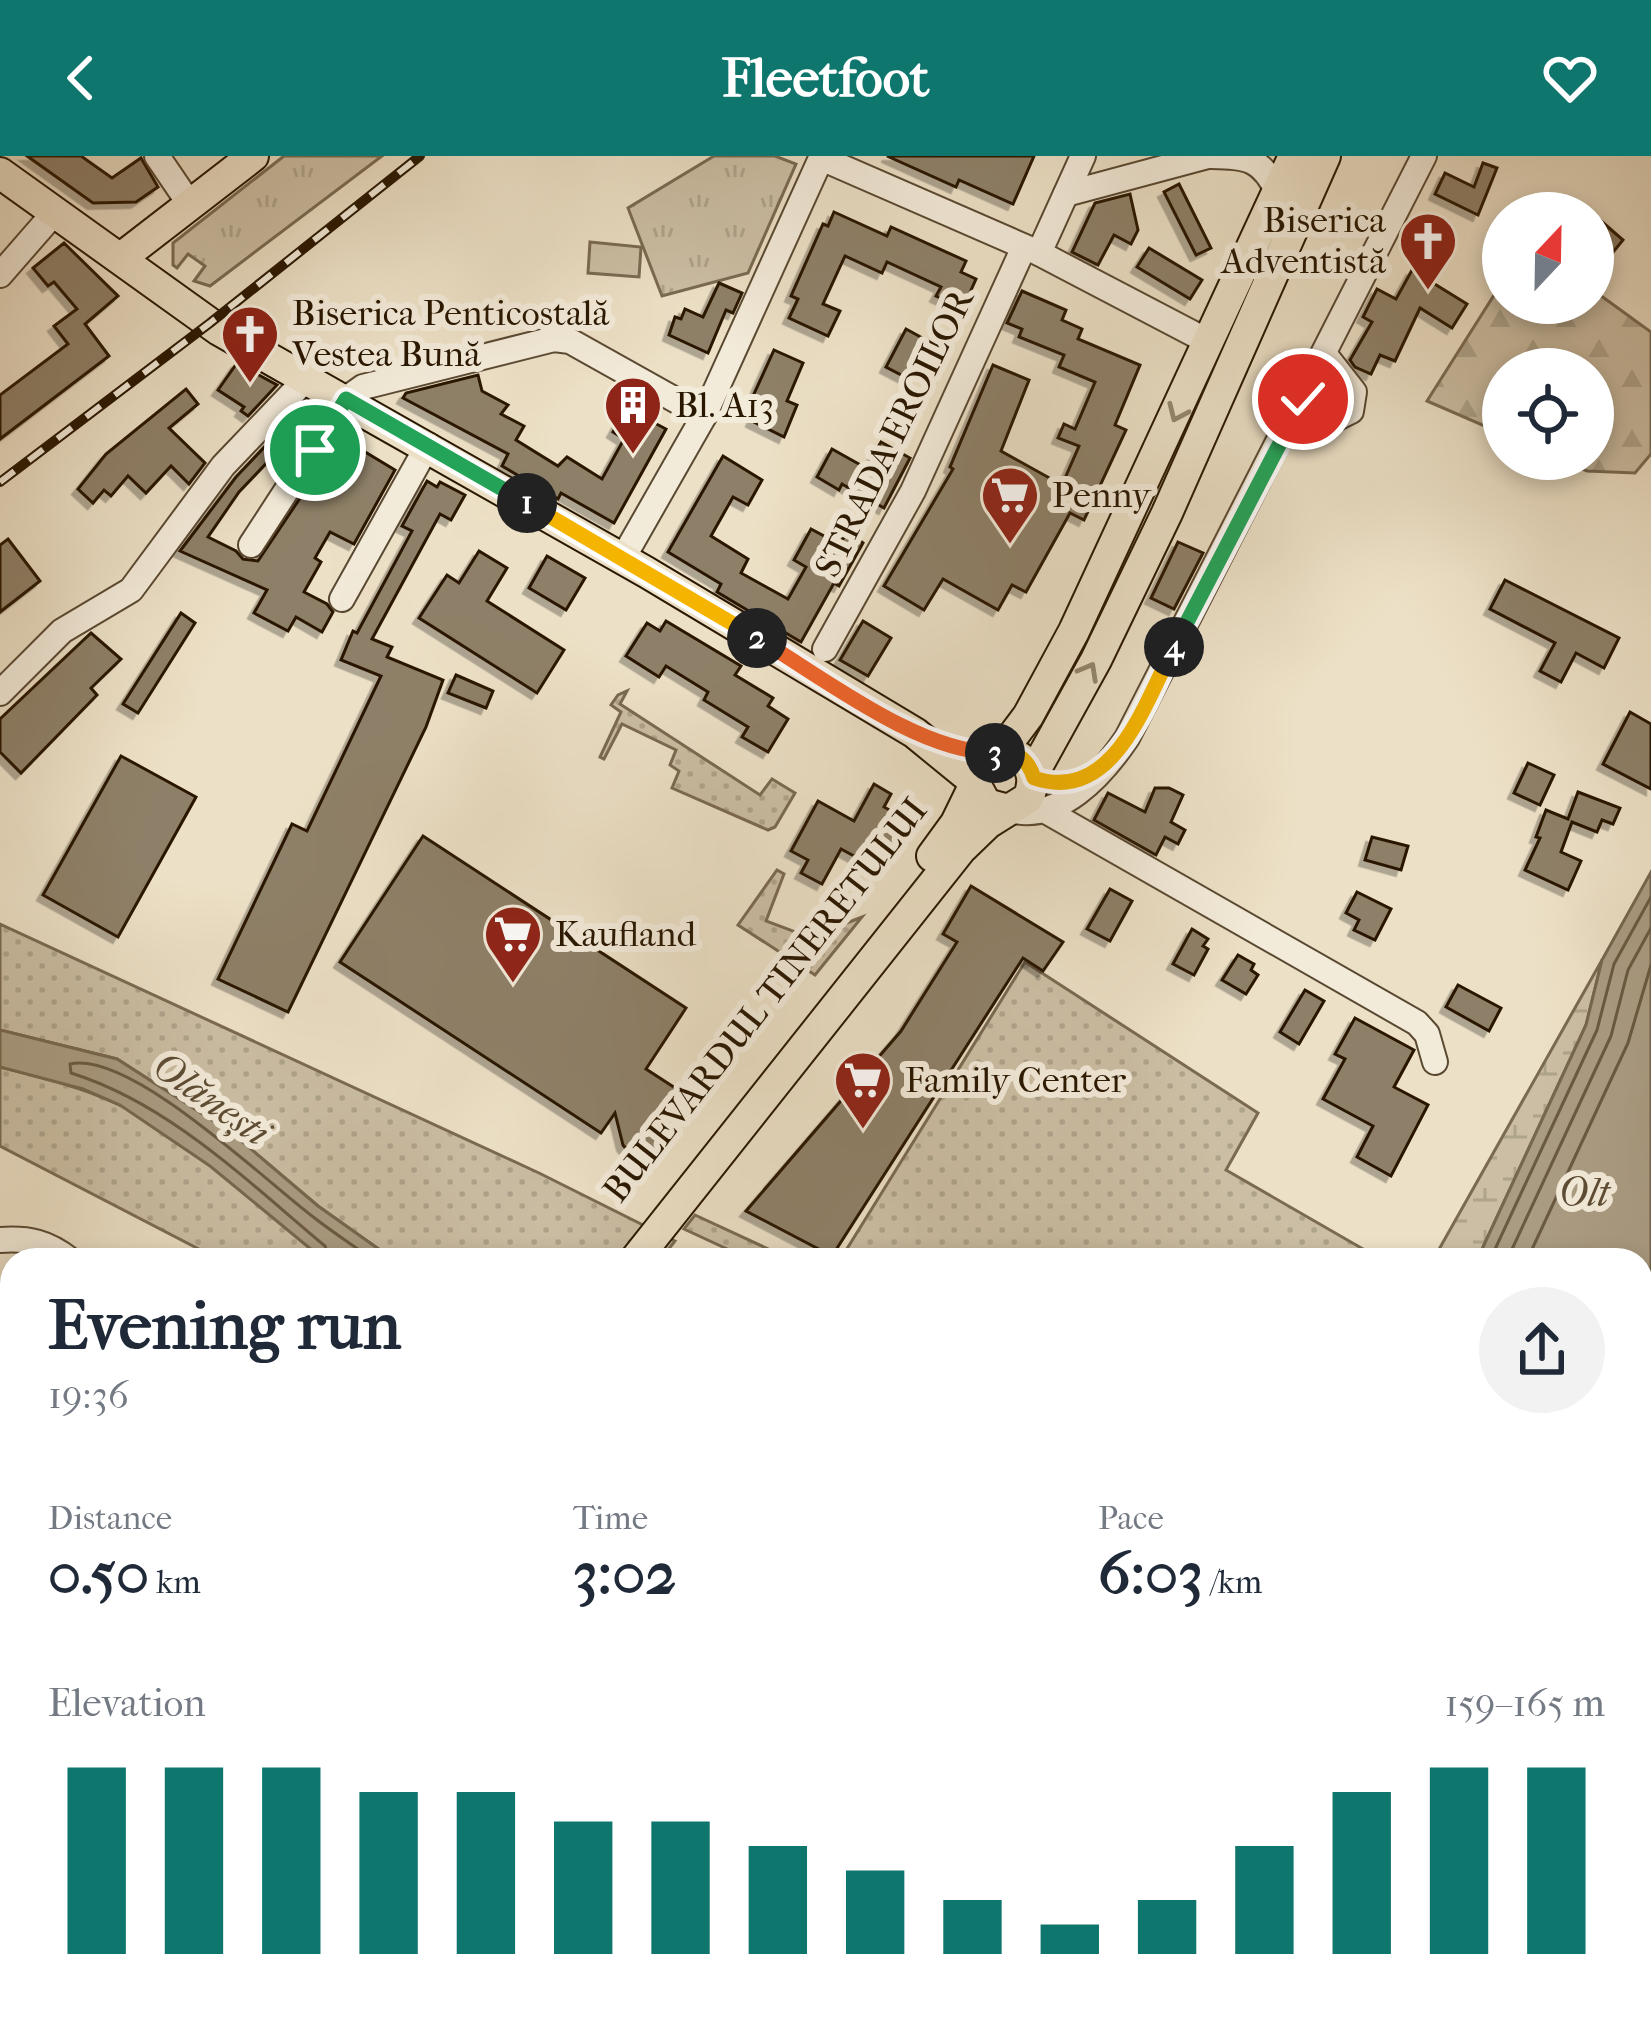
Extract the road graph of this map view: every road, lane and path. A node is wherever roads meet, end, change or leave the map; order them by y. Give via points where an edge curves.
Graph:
1 (157, 156) edge
2 (253, 156) edge
3 (1083, 156) edge
4 (1208, 156) edge
5 (1294, 156) edge
6 (1324, 156) edge
7 (1424, 156) edge
8 (822, 157) edge
9 (0, 173) edge
10 (1278, 192) junction
11 (1066, 194) junction
12 (189, 203) junction
13 (59, 215) junction
14 (160, 225) junction
15 (1031, 250) junction
16 (121, 258) junction
17 (0, 275) edge
18 (160, 288) junction
19 (1209, 343) junction
20 (1325, 355) junction
21 (307, 378) junction
22 (346, 399) junction
23 (1295, 415) junction
24 (704, 416) junction
25 (428, 446) junction
26 (251, 545) dead end
27 (623, 558) junction
28 (342, 598) dead end
29 (825, 649) dead end
30 (0, 693) edge
31 (915, 733) junction
32 (996, 753) junction
33 (1100, 769) junction
34 (1033, 776) junction
35 (975, 783) junction
36 (1009, 810) junction
37 (1046, 811) junction
38 (1435, 1062) dead end
39 (654, 1222) junction
40 (0, 1240) edge
41 (54, 1248) edge
42 (625, 1248) edge
43 (641, 1248) edge

1 - 12 street
2 - 12 main road
3 - 11 street, STRADA EROILOR
4 - 10 street via 1255,161
4 - 11 street
5 - 10 main road, BULEVARDUL TINERETULUI
34 -> 6 main road, BULEVARDUL TINERETULUI via 1167,513
7 - 20 street
8 - 15 street
8 - 24 street
9 - 13 main road
10 - 19 main road, BULEVARDUL TINERETULUI
11 - 15 street, STRADA EROILOR
12 - 14 main road
13 - 14 main road via 116,230
13 - 16 main road
13 - 17 street
14 - 16 main road
14 - 18 main road via 152,260
15 - 19 street
15 - 29 street, STRADA EROILOR
16 - 18 main road
18 - 21 main road
19 -> 32 main road, BULEVARDUL TINERETULUI via 1059,662
20 - 23 street
20 - 23 street via 1354,392 1352,411 1327,423
21 - 22 main road
21 - 30 street via 223,466 131,590 62,631
22 - 24 street via 379,382 554,339
22 - 25 main road
22 - 26 street
23 - 33 street via 1127,738
24 - 27 street
25 - 27 main road
25 - 28 street
27 - 31 main road
31 - 32 main road
31 - 35 main road
32 - 34 main road via 1021,757
32 - 35 main road, BULEVARDUL TINERETULUI via 979,765
33 - 34 street via 1072,784
33 - 37 street
34 - 36 main road, BULEVARDUL TINERETULUI via 1028,799
35 - 36 main road, BULEVARDUL TINERETULUI via 986,804
35 - 39 main road, BULEVARDUL TINERETULUI via 937,850
36 - 37 street
36 - 39 main road, BULEVARDUL TINERETULUI via 961,849
37 - 38 street via 1417,1024
39 - 42 main road, BULEVARDUL TINERETULUI
39 - 43 main road, BULEVARDUL TINERETULUI
40 - 41 street

